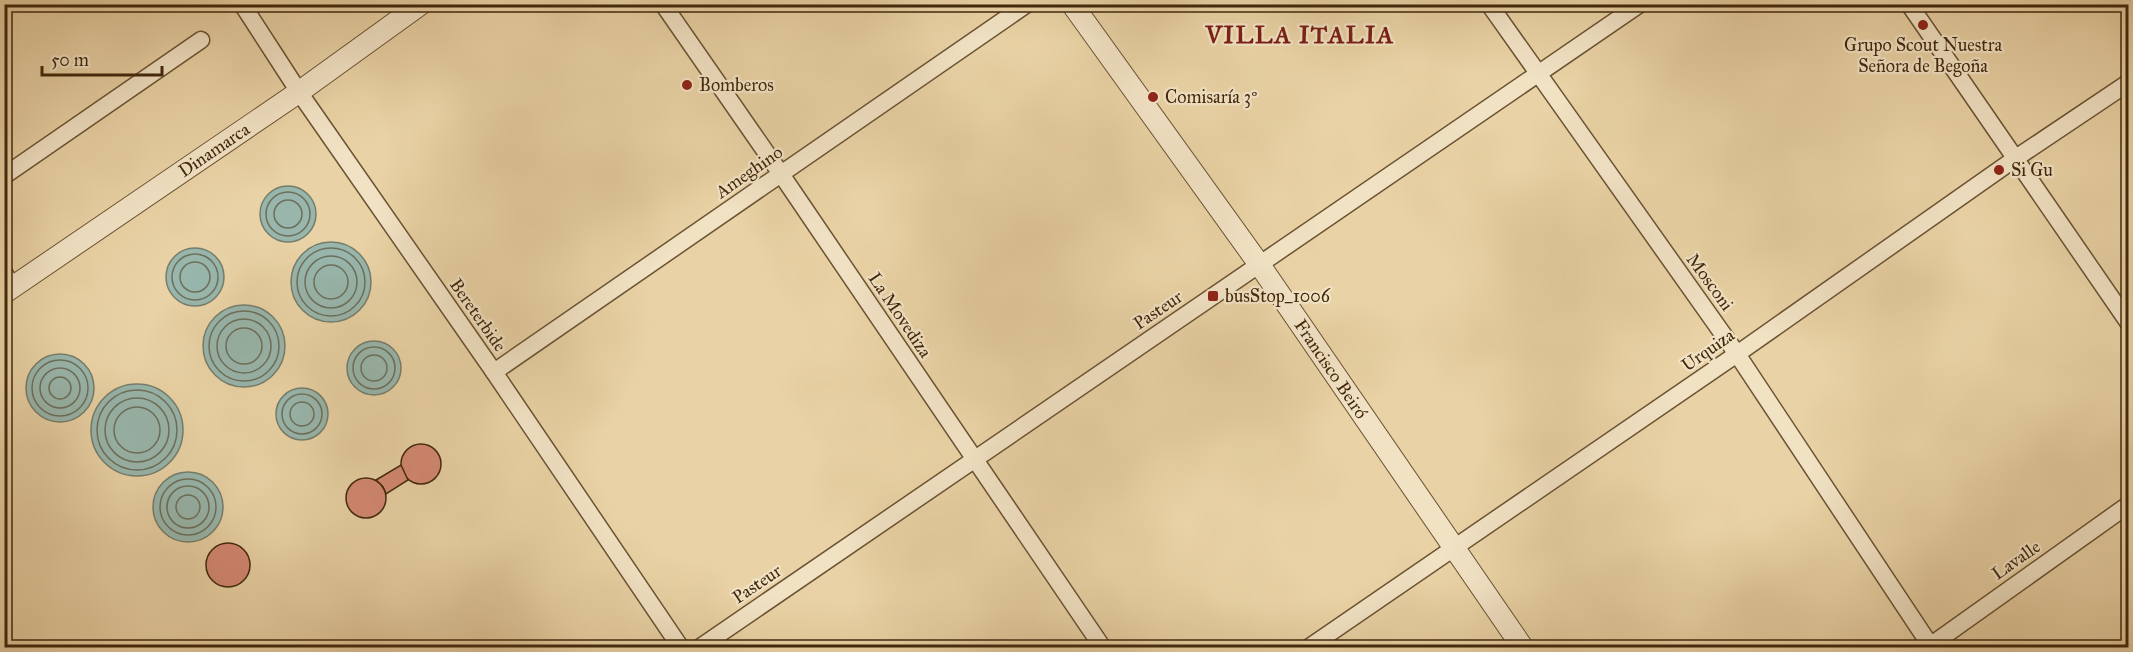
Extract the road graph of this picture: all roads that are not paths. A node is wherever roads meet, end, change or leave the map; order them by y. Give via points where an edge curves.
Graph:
1 (242, 4) edge
2 (421, 4) edge
3 (663, 4) edge
4 (1027, 4) edge
5 (1072, 4) edge
6 (1489, 4) edge
7 (1640, 4) edge
8 (1909, 4) edge
9 (201, 40) dead end
10 (1537, 75) junction
11 (2128, 83) edge
12 (299, 92) junction
13 (2016, 158) junction
14 (781, 174) junction
15 (4, 176) edge
16 (1259, 264) junction
17 (7, 284) edge
18 (2128, 322) edge
19 (1737, 354) junction
20 (494, 372) junction
21 (974, 460) junction
22 (2128, 505) edge
23 (1454, 549) junction
24 (1930, 647) edge
25 (681, 648) edge
26 (699, 648) edge
27 (1103, 648) edge
28 (1308, 648) edge
29 (1523, 648) edge

1 - 12 street, Bereterbide
2 - 12 street, Dinamarca
3 - 14 street, La Movediza
4 - 14 street, Ameghino
5 - 16 street, Francisco Beiró
6 - 10 street, Mosconi
7 - 10 street, Pasteur
8 - 13 street
9 - 15 street
10 - 16 street, Pasteur
10 - 19 street, Mosconi
11 - 13 street, Urquiza
12 - 17 street, Dinamarca
12 - 20 street, Bereterbide
13 - 18 street
13 - 19 street, Urquiza
14 - 20 street, Ameghino
14 - 21 street, La Movediza
16 - 21 street, Pasteur
16 - 23 street, Francisco Beiró
19 - 23 street, Urquiza
19 - 24 street, Mosconi
20 - 25 street, Bereterbide
21 - 26 street, Pasteur
21 - 27 street, La Movediza
22 - 24 street, Lavalle
23 - 28 street, Urquiza
23 - 29 street, Francisco Beiró

